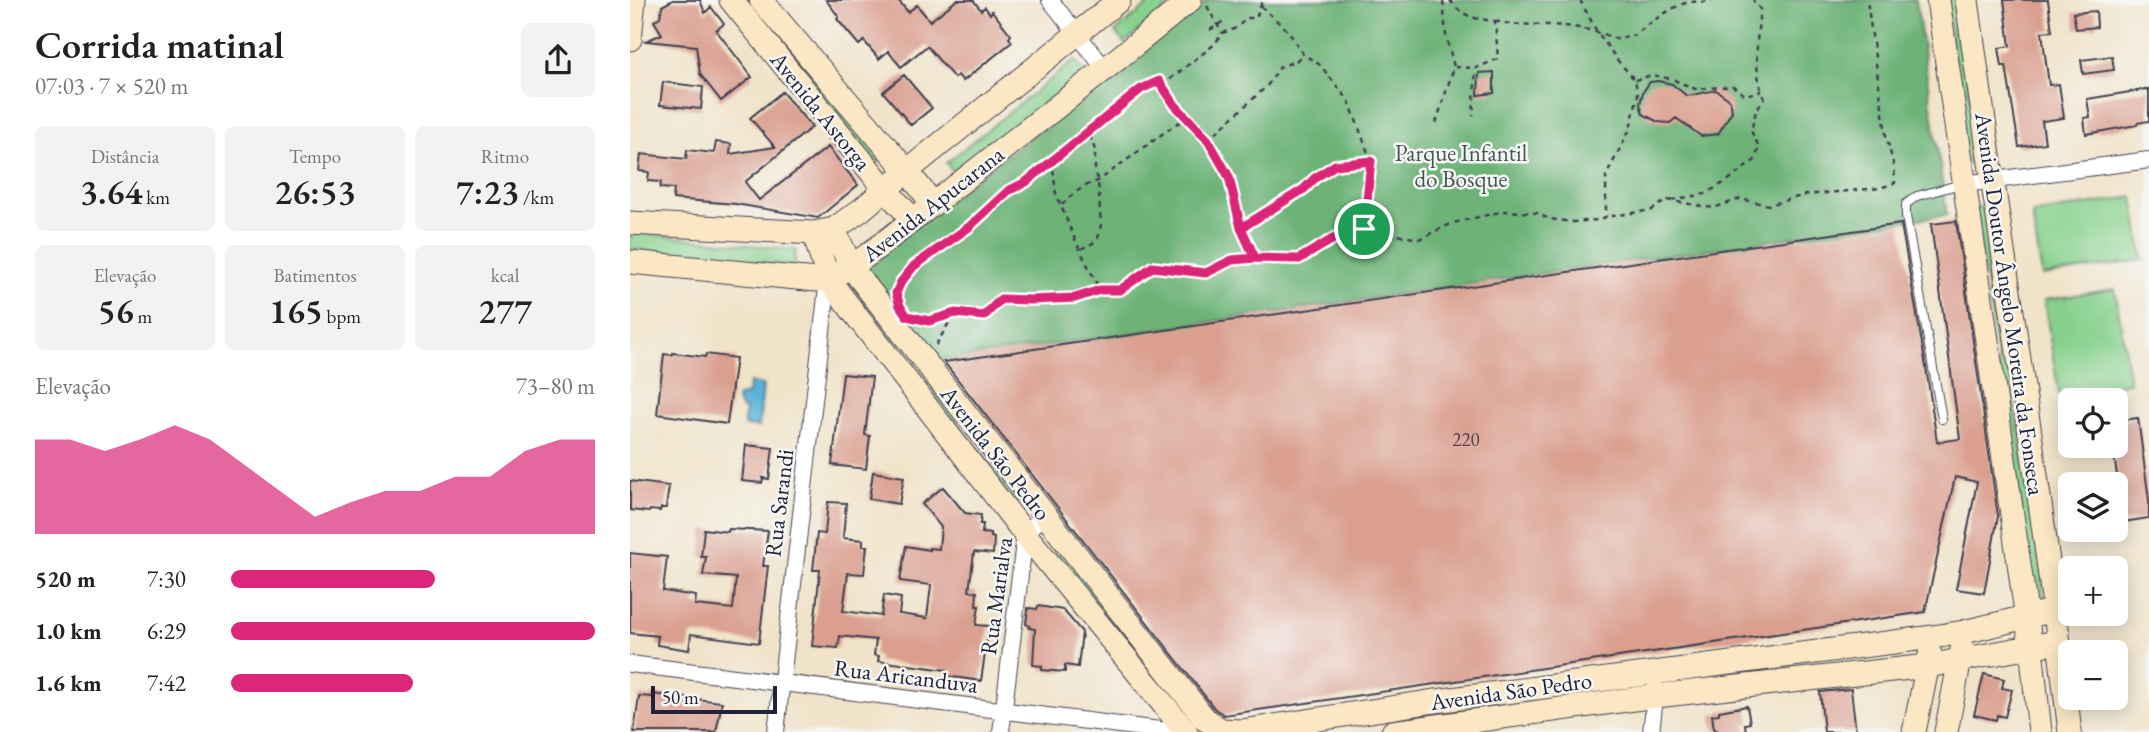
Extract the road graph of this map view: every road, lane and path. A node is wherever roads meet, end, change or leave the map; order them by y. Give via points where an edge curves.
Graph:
1 (634, 0) edge
2 (731, 0) edge
3 (761, 0) edge
4 (1050, 0) edge
5 (1119, 0) edge
6 (1190, 0) edge
7 (1204, 0) edge
8 (1261, 0) edge
9 (1443, 0) edge
10 (1450, 0) edge
11 (1580, 0) edge
12 (1712, 0) edge
13 (1752, 0) edge
14 (1867, 0) edge
15 (1938, 0) edge
16 (1967, 0) edge
17 (1261, 5) junction
18 (1225, 20) dead end
19 (1495, 21) junction
20 (1217, 26) junction
21 (1210, 30) dead end
22 (1596, 30) junction
23 (1222, 33) junction
24 (1077, 34) junction
25 (630, 40) edge
26 (1303, 54) junction
27 (1454, 67) junction
28 (1476, 68) junction
29 (1105, 69) junction
30 (1635, 80) junction
31 (1159, 81) junction
32 (1761, 90) junction
33 (1473, 116) dead end
34 (1188, 118) junction
35 (1436, 123) dead end
36 (1088, 130) junction
37 (1208, 140) junction
38 (1052, 159) junction
39 (2149, 160) edge
40 (1371, 161) junction
41 (907, 170) junction
42 (1098, 181) junction
43 (1991, 181) junction
44 (1964, 184) junction
45 (885, 189) junction
46 (1667, 200) junction
47 (933, 204) junction
48 (1062, 205) junction
49 (1606, 217) junction
50 (913, 220) junction
51 (630, 223) edge
52 (1241, 228) junction
53 (1364, 229) junction
54 (824, 231) junction
55 (1080, 248) junction
56 (1255, 258) junction
57 (630, 262) edge
58 (851, 267) junction
59 (828, 279) junction
60 (1100, 290) junction
61 (896, 293) dead end
62 (955, 313) junction
63 (916, 319) dead end
64 (935, 345) dead end
65 (1942, 419) dead end
66 (1044, 515) junction
67 (1025, 534) junction
68 (2055, 610) junction
69 (2027, 617) junction
70 (1964, 632) junction
71 (1933, 637) junction
72 (2059, 640) edge
73 (2058, 642) edge
74 (2031, 647) junction
75 (1960, 661) junction
76 (630, 664) edge
77 (1928, 666) junction
78 (1657, 672) junction
79 (781, 683) junction
80 (1186, 694) junction
81 (1656, 696) junction
82 (1428, 702) junction
83 (2067, 710) edge
84 (1003, 711) junction
85 (1172, 721) edge
86 (1205, 729) edge
87 (1429, 729) edge
88 (775, 732) edge
89 (1001, 732) edge
90 (1393, 732) edge
91 (1651, 732) edge
92 (1914, 732) edge
93 (1945, 732) edge
94 (2040, 732) edge
95 (2070, 732) edge

1 - 25 street
2 - 45 street, Avenida Astorga
3 - 41 street, Avenida Astorga
4 - 24 street
5 - 24 street, Avenida Apucarana
6 - 29 street, Avenida Apucarana
7 - 20 path
8 - 17 path
9 - 27 path
10 - 19 path via 1473,19
11 - 22 path
12 - 22 path via 1687,2 1634,36 1619,40
13 - 32 path via 1760,9 1756,46
14 - 46 path via 1895,183 1805,195 1769,205 1740,199 1713,208
15 - 44 street, Avenida Doutor Ângelo Moreira da Fonseca
16 - 43 street, Avenida Doutor Ângelo Moreira da Fonseca
17 - 23 path via 1256,18
17 - 26 path via 1288,31
18 - 20 path
19 - 22 path
19 - 28 path via 1498,59
20 - 21 path
20 - 23 path
22 - 30 path
23 - 31 path via 1215,44 1170,79
24 - 29 street
24 - 41 street, Avenida Apucarana
26 - 37 path via 1280,67 1267,86
26 - 40 path via 1320,65 1349,101
27 - 28 path
27 - 35 path
28 - 33 path
29 - 47 street, Avenida Apucarana
30 - 32 path via 1652,75 1695,89 1734,86 1745,94
30 - 49 path via 1630,130 1605,176
31 - 34 path
31 - 36 path via 1141,89
32 - 46 path via 1764,98 1751,131 1759,147 1755,160 1705,194
34 - 37 path
34 - 42 path
36 - 38 path
36 - 42 path
37 - 52 path via 1229,177
38 - 48 path via 1056,194
38 - 61 path via 914,266
39 - 43 street
40 - 52 path via 1335,165
40 - 53 path
41 - 45 street, Avenida Apucarana
41 - 47 street, Avenida Astorga
42 - 48 path
42 - 55 path via 1098,238
43 - 44 street
43 - 68 street, Avenida Doutor Ângelo Moreira da Fonseca
44 - 65 lane via 1917,196 1906,204
44 - 69 street, Avenida Doutor Ângelo Moreira da Fonseca
45 - 50 street, Avenida Astorga
45 - 54 street, Avenida Apucarana via 861,210
46 - 49 path via 1651,210
47 - 50 street, Avenida Apucarana
48 - 55 path
49 - 53 path via 1573,222 1504,211 1453,223 1419,239
50 - 58 street, Avenida Apucarana
51 - 54 street
52 - 56 path
53 - 56 path via 1338,236 1299,259
54 - 58 street, Avenida São Pedro
54 - 59 street, Avenida São Pedro via 818,251
55 - 60 path
56 - 60 path via 1232,260 1206,273 1152,267 1120,290
57 - 59 street, Avenida Apucarana
58 - 59 street, Avenida Apucarana
58 - 66 street, Avenida São Pedro
59 - 67 street, Avenida São Pedro
59 - 79 street, Rua Sarandi
60 - 62 path via 1075,298 1001,299 984,316
62 - 63 path via 929,321
62 - 64 path
66 - 67 street, Rua Marialva
66 - 80 street, Avenida São Pedro
67 - 84 street, Rua Marialva
67 - 85 street, Avenida São Pedro
68 - 69 street, Avenida São Pedro
68 - 72 street, Avenida Doutor Ângelo Moreira da Fonseca
69 - 70 street, Avenida São Pedro
69 - 74 street, Avenida Doutor Ângelo Moreira da Fonseca
70 - 71 street, Avenida São Pedro
70 - 75 street
71 - 77 street
71 - 78 street, Avenida São Pedro
73 - 74 street, Avenida São Pedro
74 - 75 street, Avenida São Pedro
74 - 94 street, Avenida Doutor Ângelo Moreira da Fonseca
75 - 77 street, Avenida São Pedro
75 - 93 street
76 - 79 street, Rua Aricanduva
77 - 81 street, Avenida São Pedro
77 - 92 street
78 - 81 street
78 - 82 street, Avenida São Pedro
79 - 84 street, Rua Aricanduva
79 - 88 street, Rua Sarandi
80 - 85 street
80 - 86 street, Avenida São Pedro
81 - 87 street, Avenida São Pedro
81 - 91 street
82 - 86 street, Avenida São Pedro via 1242,731
82 - 87 street
83 - 95 street, Avenida Doutor Ângelo Moreira da Fonseca
84 - 85 street, Rua Aricanduva
84 - 89 street, Rua Marialva
85 - 86 street, Avenida São Pedro
87 - 90 street, Avenida São Pedro

